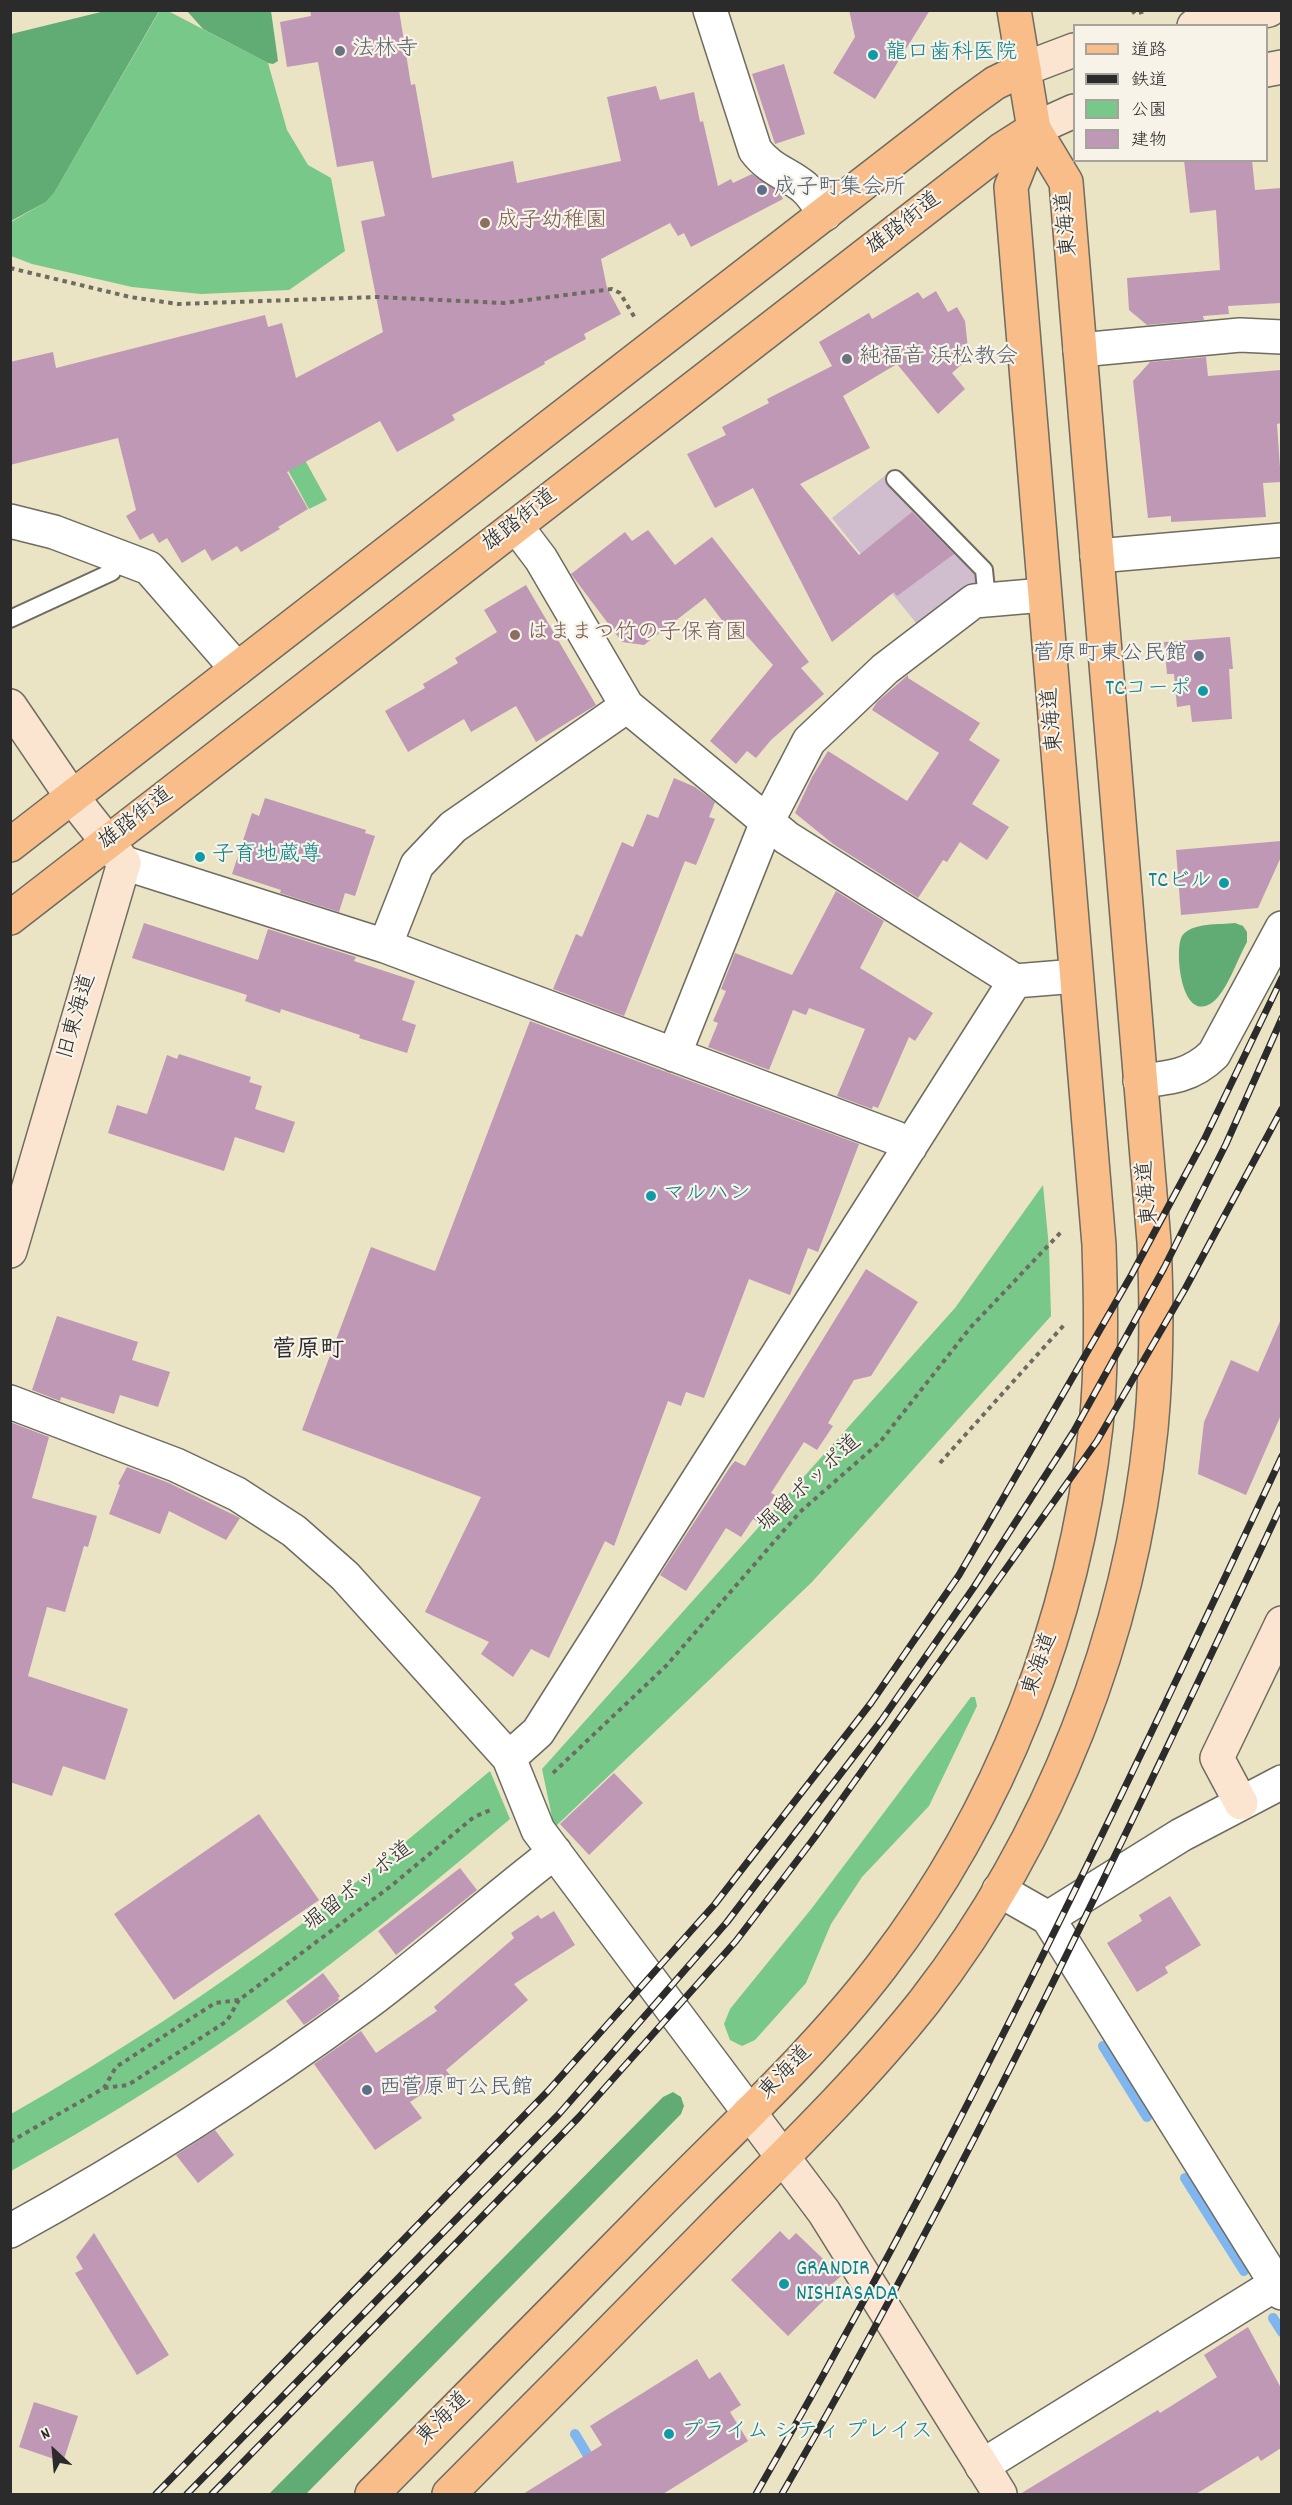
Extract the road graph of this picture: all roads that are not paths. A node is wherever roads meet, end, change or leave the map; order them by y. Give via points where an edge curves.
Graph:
1 (710, 10) edge
2 (1014, 10) edge
3 (1269, 10) edge
4 (1203, 24) edge
5 (1073, 50) edge
6 (1024, 69) junction
7 (1073, 111) edge
8 (1034, 129) junction
9 (825, 214) junction
10 (1281, 337) edge
11 (1080, 350) junction
12 (895, 479) dead end
13 (10, 521) edge
14 (516, 526) junction
15 (1281, 540) edge
16 (118, 556) junction
17 (1097, 556) junction
18 (1044, 595) junction
19 (987, 600) junction
20 (10, 619) edge
21 (237, 669) junction
22 (10, 705) edge
23 (627, 706) junction
24 (72, 797) junction
25 (767, 822) junction
26 (10, 845) edge
27 (116, 853) junction
28 (10, 918) edge
29 (1281, 928) edge
30 (386, 946) junction
31 (1076, 976) junction
32 (1015, 981) junction
33 (674, 1055) junction
34 (1140, 1081) junction
35 (910, 1147) junction
36 (10, 1251) edge
37 (10, 1402) edge
38 (1281, 1623) edge
39 (509, 1758) junction
40 (1281, 1782) edge
41 (1240, 1803) junction
42 (555, 1852) junction
43 (999, 1890) junction
44 (1048, 1918) junction
45 (749, 2112) junction
46 (783, 2157) junction
47 (10, 2231) edge
48 (1279, 2288) edge
49 (982, 2466) junction
50 (372, 2494) edge
51 (449, 2494) edge
52 (1000, 2494) edge

1 - 9 street via 755,150 774,170 804,187
2 - 6 main road
3 - 4 street
5 - 6 street
6 - 8 main road
6 - 9 main road via 966,104
7 - 8 street
8 - 11 main road, 東海道 via 1066,182
8 - 14 main road, 雄踏街道 via 1001,150
8 - 18 main road, 東海道 via 1011,187
9 - 21 main road
10 - 11 street via 1240,335
11 - 17 main road, 東海道
12 - 19 lane via 984,570
13 - 16 street via 54,532
14 - 23 street via 541,559
14 - 27 main road, 雄踏街道
15 - 17 street
16 - 20 lane via 112,572
16 - 21 street via 148,568
17 - 34 main road, 東海道
18 - 19 street
18 - 31 main road, 東海道
19 - 25 street via 974,601 885,669 809,741
21 - 24 main road
22 - 24 street
23 - 25 street
23 - 30 street via 453,827 417,865
24 - 26 main road
24 - 27 street
25 - 32 street
25 - 33 street
27 - 28 main road, 雄踏街道
27 - 30 street
27 - 36 street, 旧東海道
29 - 34 street via 1214,1054 1204,1065 1177,1078
30 - 33 street
31 - 32 street
31 - 45 main road, 東海道 via 1101,1305 1089,1482 1064,1597 1027,1709 993,1785 948,1869 881,1967 844,2013
32 - 35 street
33 - 35 street via 896,1138
34 - 43 main road, 東海道 via 1157,1304 1144,1490 1118,1611 1096,1681 1054,1787
35 - 39 street via 538,1732
37 - 39 street via 207,1479 294,1531 345,1576
38 - 41 street via 1217,1758
39 - 42 street via 538,1830
40 - 41 street
41 - 44 street via 1180,1835
42 - 45 street
42 - 47 street via 422,1960 294,2056 142,2155
43 - 44 street
43 - 46 main road, 東海道 via 919,2008 844,2095
44 - 48 street
45 - 46 street
45 - 50 main road, 東海道
46 - 49 street via 824,2212
46 - 51 main road, 東海道
48 - 49 street
49 - 52 street

